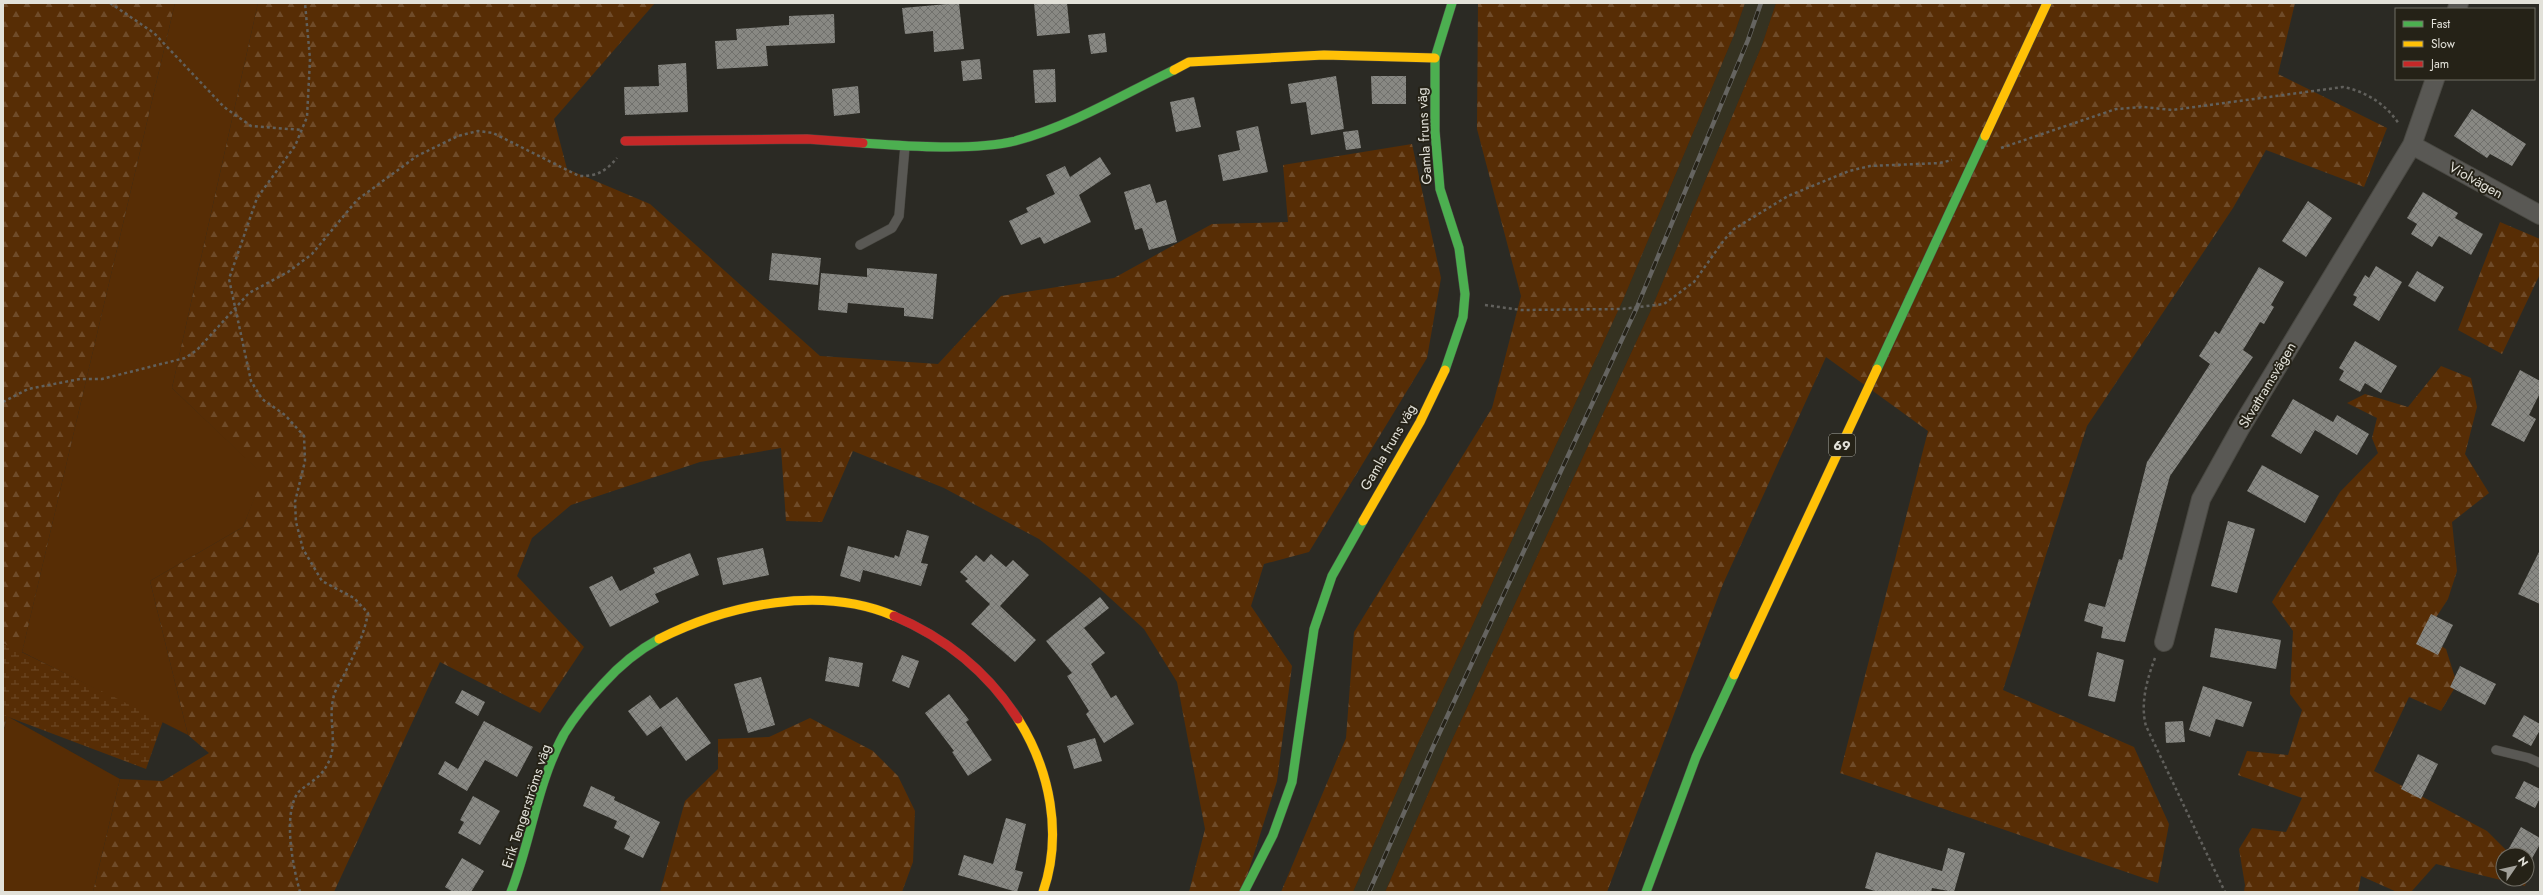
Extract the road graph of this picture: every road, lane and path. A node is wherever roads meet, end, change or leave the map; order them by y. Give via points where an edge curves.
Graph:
1 (110, 3) edge
2 (304, 3) edge
3 (1452, 3) edge
4 (2048, 3) edge
5 (1435, 58) junction
6 (2435, 80) edge
7 (302, 130) junction
8 (625, 141) joint
9 (2412, 145) junction
10 (905, 146) junction
11 (2540, 216) edge
12 (860, 245) dead end
13 (235, 309) junction
14 (3, 402) edge
15 (2164, 642) joint
16 (2496, 750) dead end
17 (2540, 763) edge
18 (300, 892) edge
19 (511, 892) edge
20 (1043, 892) edge
21 (1244, 892) edge
22 (1646, 892) edge
23 (2225, 892) edge

1 - 7 path via 154,33 229,111 251,126
2 - 7 path via 310,60 307,117
3 - 5 street, Gamla fruns väg
4 - 22 street, 69 via 1705,736
5 - 10 street via 1324,55 1190,62 1057,128 1014,141 985,145
5 - 21 street, Gamla fruns väg via 1435,131 1440,189 1459,248 1465,294 1463,317 1446,368 1420,422 1332,576 1314,629 1292,782 1273,835
6 - 9 street, Skvattramsvägen
7 - 13 path via 295,146 257,198 229,279
8 - 10 street via 807,139
8 - 13 path via 620,154 607,170 594,176 579,176 493,133 478,131 458,136 417,156 358,200 312,254 288,272 249,293
9 - 11 street, Violvägen
9 - 15 street, Skvattramsvägen via 2241,427 2201,499
10 - 12 lane via 899,216 892,228
13 - 14 path via 197,350 184,358 102,379 80,379 28,389
13 - 18 path via 251,382 262,399 285,415 304,436 305,461 295,502 296,522 304,550 322,580 354,598 368,613 364,634 333,698 330,720 334,744 328,765 315,781 297,793 290,812 294,869
15 - 23 path via 2154,660 2143,700 2143,714
16 - 17 lane
19 - 20 street, Erik Tengerströms väg via 549,770 565,735 589,700 636,652 713,617 778,602 812,600 843,602 877,609 914,623 944,641 989,677 1014,710 1048,788 1054,829 1053,857

